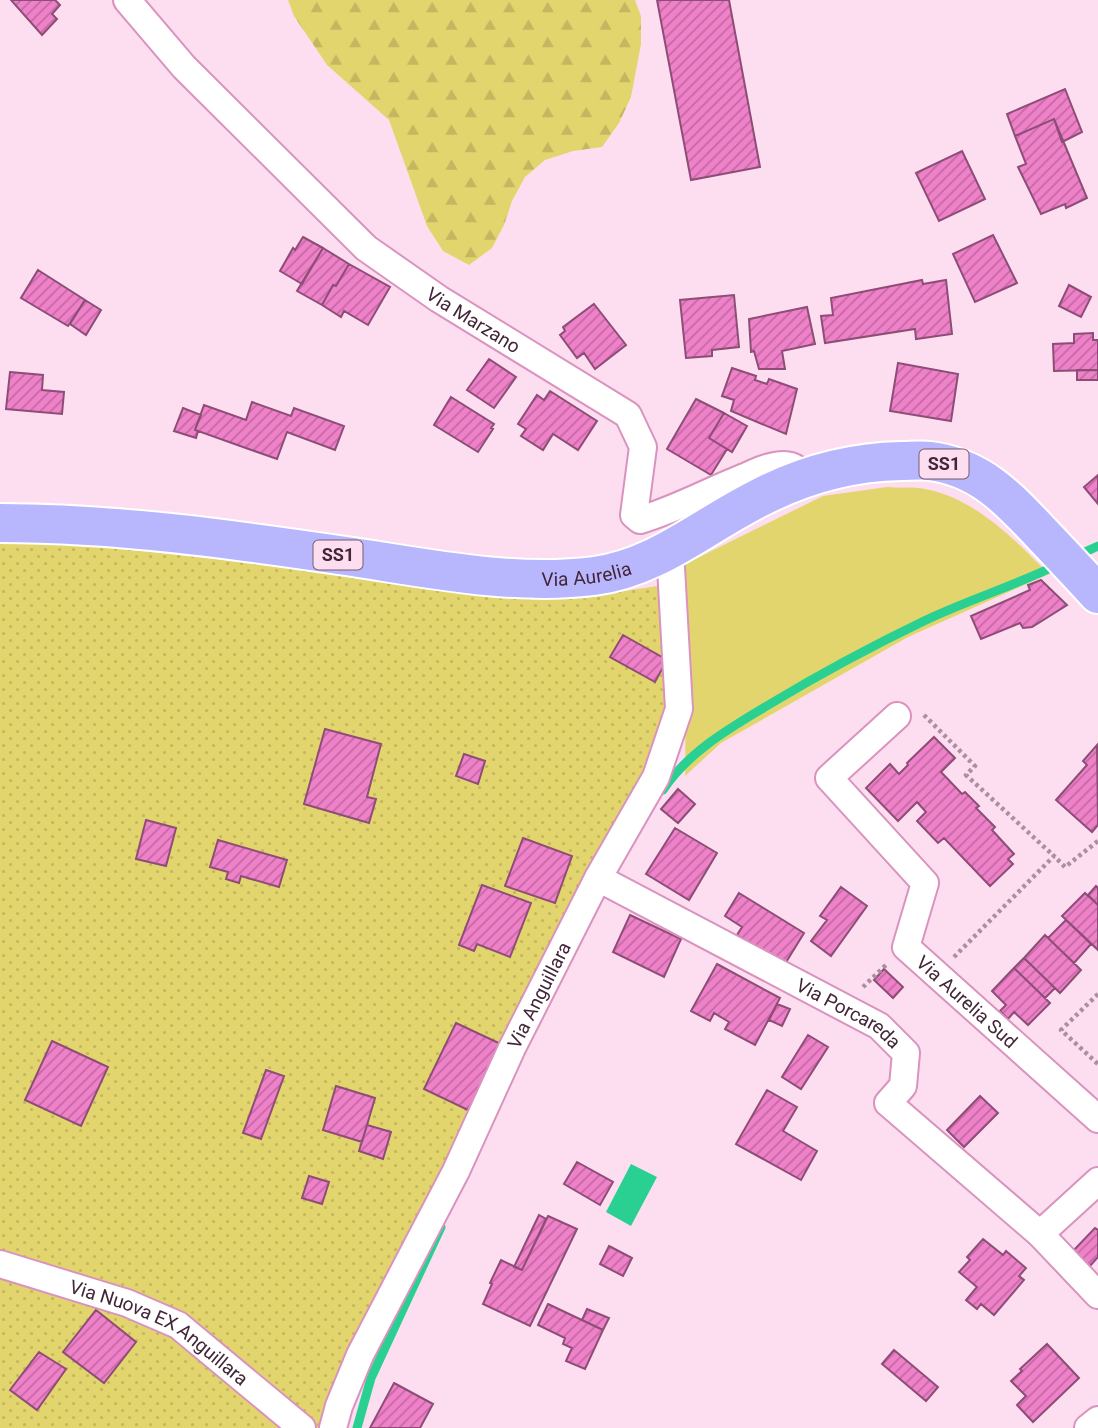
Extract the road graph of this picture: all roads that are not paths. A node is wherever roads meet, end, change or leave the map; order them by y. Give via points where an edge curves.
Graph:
1 (127, 0) edge
2 (806, 478) junction
3 (0, 523) edge
4 (670, 550) junction
5 (1090, 585) edge
6 (897, 716) road end
7 (598, 878) junction
8 (1098, 1119) edge
9 (1098, 1181) edge
10 (1040, 1234) junction
11 (0, 1264) edge
12 (1098, 1295) edge
13 (336, 1417) edge
14 (1098, 1420) edge
15 (302, 1427) edge
16 (1088, 1428) edge

1 - 2 street, Via Marzano via 184,67 366,248 439,299 628,415 643,447 634,516 640,520 684,504 765,468 786,465
2 - 4 main road, Via Aurelia / SS1 via 760,497
2 - 5 main road, Via Aurelia / SS1 via 874,461 929,460 958,466 1011,501
3 - 4 main road, Via Aurelia / SS1 via 145,531 486,577 595,576 628,570
4 - 7 street, Via Anguillara via 679,709 656,777
6 - 8 street, Via Aurelia Sud via 829,778 925,883 906,947
7 - 10 street, Via Porcareda via 879,1026 906,1053 903,1086 888,1102
7 - 13 street, Via Anguillara via 456,1171 360,1354
9 - 10 street
10 - 12 street, Via Porcareda
11 - 15 street, Via Nuova EX Anguillara via 127,1303 178,1325
14 - 16 street

